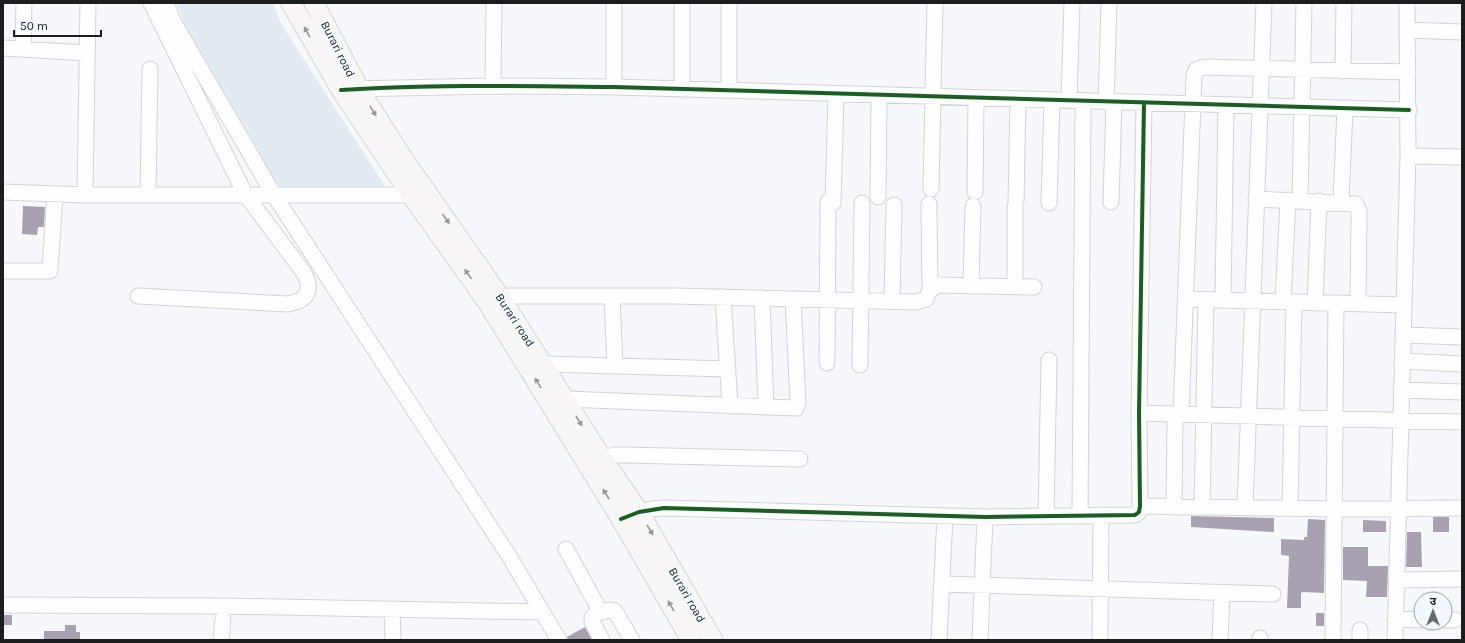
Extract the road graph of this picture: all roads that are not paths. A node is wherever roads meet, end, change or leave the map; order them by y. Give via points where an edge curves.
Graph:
1 (24, 3) edge
2 (88, 3) edge
3 (151, 3) edge
4 (166, 3) edge
5 (292, 3) edge
6 (314, 3) edge
7 (494, 3) edge
8 (614, 3) edge
9 (682, 3) edge
10 (730, 3) edge
11 (936, 3) edge
12 (1072, 3) edge
13 (1109, 3) edge
14 (1264, 3) edge
15 (1304, 3) edge
16 (1344, 3) edge
17 (1407, 3) edge
18 (1407, 30) junction
19 (1462, 32) edge
20 (3, 48) edge
21 (23, 49) junction
22 (87, 53) junction
23 (150, 68) dead end
24 (1262, 69) junction
25 (1303, 70) junction
26 (1343, 71) junction
27 (1408, 72) junction
28 (493, 86) junction
29 (614, 87) junction
30 (350, 89) junction
31 (682, 90) junction
32 (729, 90) junction
33 (836, 95) junction
34 (879, 96) junction
35 (934, 98) junction
36 (976, 99) junction
37 (1018, 100) junction
38 (1052, 100) junction
39 (1076, 101) junction
40 (1110, 102) junction
41 (1144, 103) junction
42 (1192, 104) junction
43 (1226, 105) junction
44 (1260, 106) junction
45 (1302, 107) junction
46 (1345, 108) junction
47 (1409, 110) junction
48 (1408, 156) junction
49 (1462, 157) edge
50 (931, 189) dead end
51 (417, 191) junction
52 (3, 192) edge
53 (55, 194) junction
54 (259, 194) junction
55 (85, 195) junction
56 (148, 195) junction
57 (878, 196) dead end
58 (1256, 199) junction
59 (1294, 200) junction
60 (1319, 201) junction
61 (1049, 202) dead end
62 (1111, 202) dead end
63 (1341, 202) junction
64 (862, 203) dead end
65 (929, 204) dead end
66 (894, 205) dead end
67 (3, 271) edge
68 (971, 286) junction
69 (1015, 286) junction
70 (1034, 287) dead end
71 (930, 290) junction
72 (138, 296) dead end
73 (612, 296) junction
74 (723, 297) junction
75 (762, 298) junction
76 (792, 298) junction
77 (826, 299) junction
78 (1185, 299) junction
79 (494, 300) junction
80 (861, 300) junction
81 (1206, 300) junction
82 (1223, 300) junction
83 (1252, 300) junction
84 (892, 301) junction
85 (1289, 302) junction
86 (1315, 303) junction
87 (1336, 303) junction
88 (1358, 304) junction
89 (1404, 305) junction
90 (1403, 335) junction
91 (1462, 337) edge
92 (1048, 360) dead end
93 (1402, 361) junction
94 (827, 363) dead end
95 (544, 364) junction
96 (1462, 364) edge
97 (615, 365) junction
98 (860, 365) dead end
99 (728, 369) junction
100 (1401, 390) junction
101 (1462, 392) edge
102 (565, 399) junction
103 (730, 406) junction
104 (766, 407) junction
105 (1139, 413) junction
106 (1178, 414) junction
107 (1204, 415) junction
108 (1248, 416) junction
109 (1292, 417) junction
110 (1335, 419) junction
111 (1400, 420) junction
112 (1462, 422) edge
113 (800, 459) dead end
114 (595, 460) junction
115 (1140, 506) junction
116 (1174, 507) junction
117 (1202, 507) junction
118 (1245, 508) junction
119 (1290, 508) junction
120 (1462, 508) edge
121 (1335, 509) junction
122 (1397, 509) junction
123 (639, 512) junction
124 (1080, 515) junction
125 (1101, 515) junction
126 (945, 516) junction
127 (1046, 516) junction
128 (985, 517) junction
129 (622, 519) junction
130 (566, 549) dead end
131 (1462, 579) edge
132 (1396, 580) junction
133 (942, 584) junction
134 (982, 585) junction
135 (1100, 590) junction
136 (1222, 593) junction
137 (1273, 594) dead end
138 (3, 605) edge
139 (392, 610) junction
140 (542, 612) junction
141 (597, 612) junction
142 (223, 619) dead end
143 (1395, 619) junction
144 (1413, 620) edge
145 (221, 640) edge
146 (393, 640) edge
147 (559, 640) edge
148 (602, 640) edge
149 (632, 640) edge
150 (691, 640) edge
151 (713, 640) edge
152 (939, 640) edge
153 (980, 640) edge
154 (1100, 640) edge
155 (1220, 640) edge
156 (1333, 640) edge
157 (1395, 640) edge

1 - 21 street
2 - 22 street
3 - 54 street
4 - 54 street
30 -> 5 main road, Burari road
6 - 30 main road, Burari road
7 - 28 street
8 - 29 street
9 - 31 street
10 - 32 street
11 - 35 street
12 - 39 street
13 - 40 street
14 - 24 street
15 - 25 street
16 - 26 street
17 - 18 street
18 - 19 street
18 - 27 street
20 - 21 street
21 - 22 street
22 - 55 street
23 - 56 street
24 - 25 street
24 - 42 street via 1200,67 1194,74
24 - 44 street
25 - 26 street
25 - 45 street
26 - 27 street
27 - 47 street
28 - 29 street
28 - 30 street
29 - 31 street
30 - 51 main road, Burari road
31 - 32 street
32 - 33 street
33 - 34 street
33 - 77 street via 833,202 828,202
34 - 35 street
34 - 57 street
35 - 36 street
35 - 50 street
36 - 37 street
36 - 68 street
37 - 38 street
37 - 69 street
38 - 39 street
38 - 61 street
39 - 40 street
39 - 124 street
40 - 41 street
40 - 62 street
41 - 42 street
41 - 105 street
42 - 43 street
42 - 78 street
43 - 44 street
43 - 82 street
44 - 45 street
44 - 58 street
45 - 46 street
45 - 59 street
46 - 47 street
46 - 63 street
47 - 48 street
48 - 49 street
48 - 89 street
51 - 54 street
51 - 79 main road, Burari road
52 - 53 street
53 - 55 street
53 - 67 street via 50,271
54 - 56 street
54 - 72 street via 304,273 308,286 308,293 304,298 297,302 278,304
54 - 140 street via 505,549
55 - 56 street
58 - 59 street
58 - 83 street
59 - 60 street
59 - 85 street
60 - 63 street
60 - 86 street
63 - 88 street via 1356,204 1358,207
64 - 80 street
65 - 71 street
66 - 84 street
68 - 69 street
68 - 71 street via 938,285
69 - 70 street
71 - 84 street via 926,300
73 - 74 street
73 - 79 street
73 - 97 street
74 - 75 street
74 - 99 street
75 - 76 street
75 - 104 street
76 - 77 street
76 - 104 street via 798,403 796,408 791,409
77 - 80 street
77 - 94 street
78 - 81 street
78 - 106 street
79 - 95 main road, Burari road
114 -> 79 main road, Burari road
80 - 84 street
80 - 98 street
81 - 82 street
81 - 107 street
82 - 83 street
83 - 85 street
83 - 108 street
85 - 86 street
85 - 109 street
86 - 87 street
87 - 88 street
87 - 110 street
88 - 89 street
89 - 90 street
90 - 91 street
90 - 93 street
92 - 127 street
93 - 96 street
93 - 100 street
95 - 97 street
95 - 102 main road, Burari road
97 - 99 street
99 - 103 street
100 - 101 street
100 - 111 street
102 - 103 street
102 -> 114 main road, Burari road
103 - 104 street
105 - 106 street
105 - 115 street
106 - 107 street
106 - 116 street
107 - 108 street
107 - 117 street
108 - 109 street
108 - 118 street
109 - 110 street
109 - 119 street
110 - 111 street
110 - 121 street
111 - 112 street
111 - 122 street
113 - 114 street via 625,455
114 - 123 main road, Burari road
129 -> 114 main road, Burari road
115 - 116 street
115 - 125 street via 1139,512 1135,515
116 - 117 street
117 - 118 street
118 - 119 street
119 - 121 street
120 - 122 street
121 - 122 street
121 - 156 street
122 - 132 street
123 - 126 street via 664,508
123 - 129 street
123 -> 151 main road, Burari road
124 - 125 street
124 - 127 street
125 - 135 street
126 - 128 street
126 - 133 street
127 - 128 street
128 - 134 street
150 -> 129 main road, Burari road
130 - 141 street via 597,605
131 - 132 street
132 - 143 street
133 - 134 street
133 - 152 street
134 - 135 street
134 - 153 street
135 - 136 street
135 - 154 street
136 - 137 street
136 - 155 street
138 - 139 street
139 - 140 street
139 - 146 street
140 - 147 street
141 - 148 street via 592,622
141 - 149 street via 615,611
142 - 145 street
143 - 144 street
143 - 157 street

